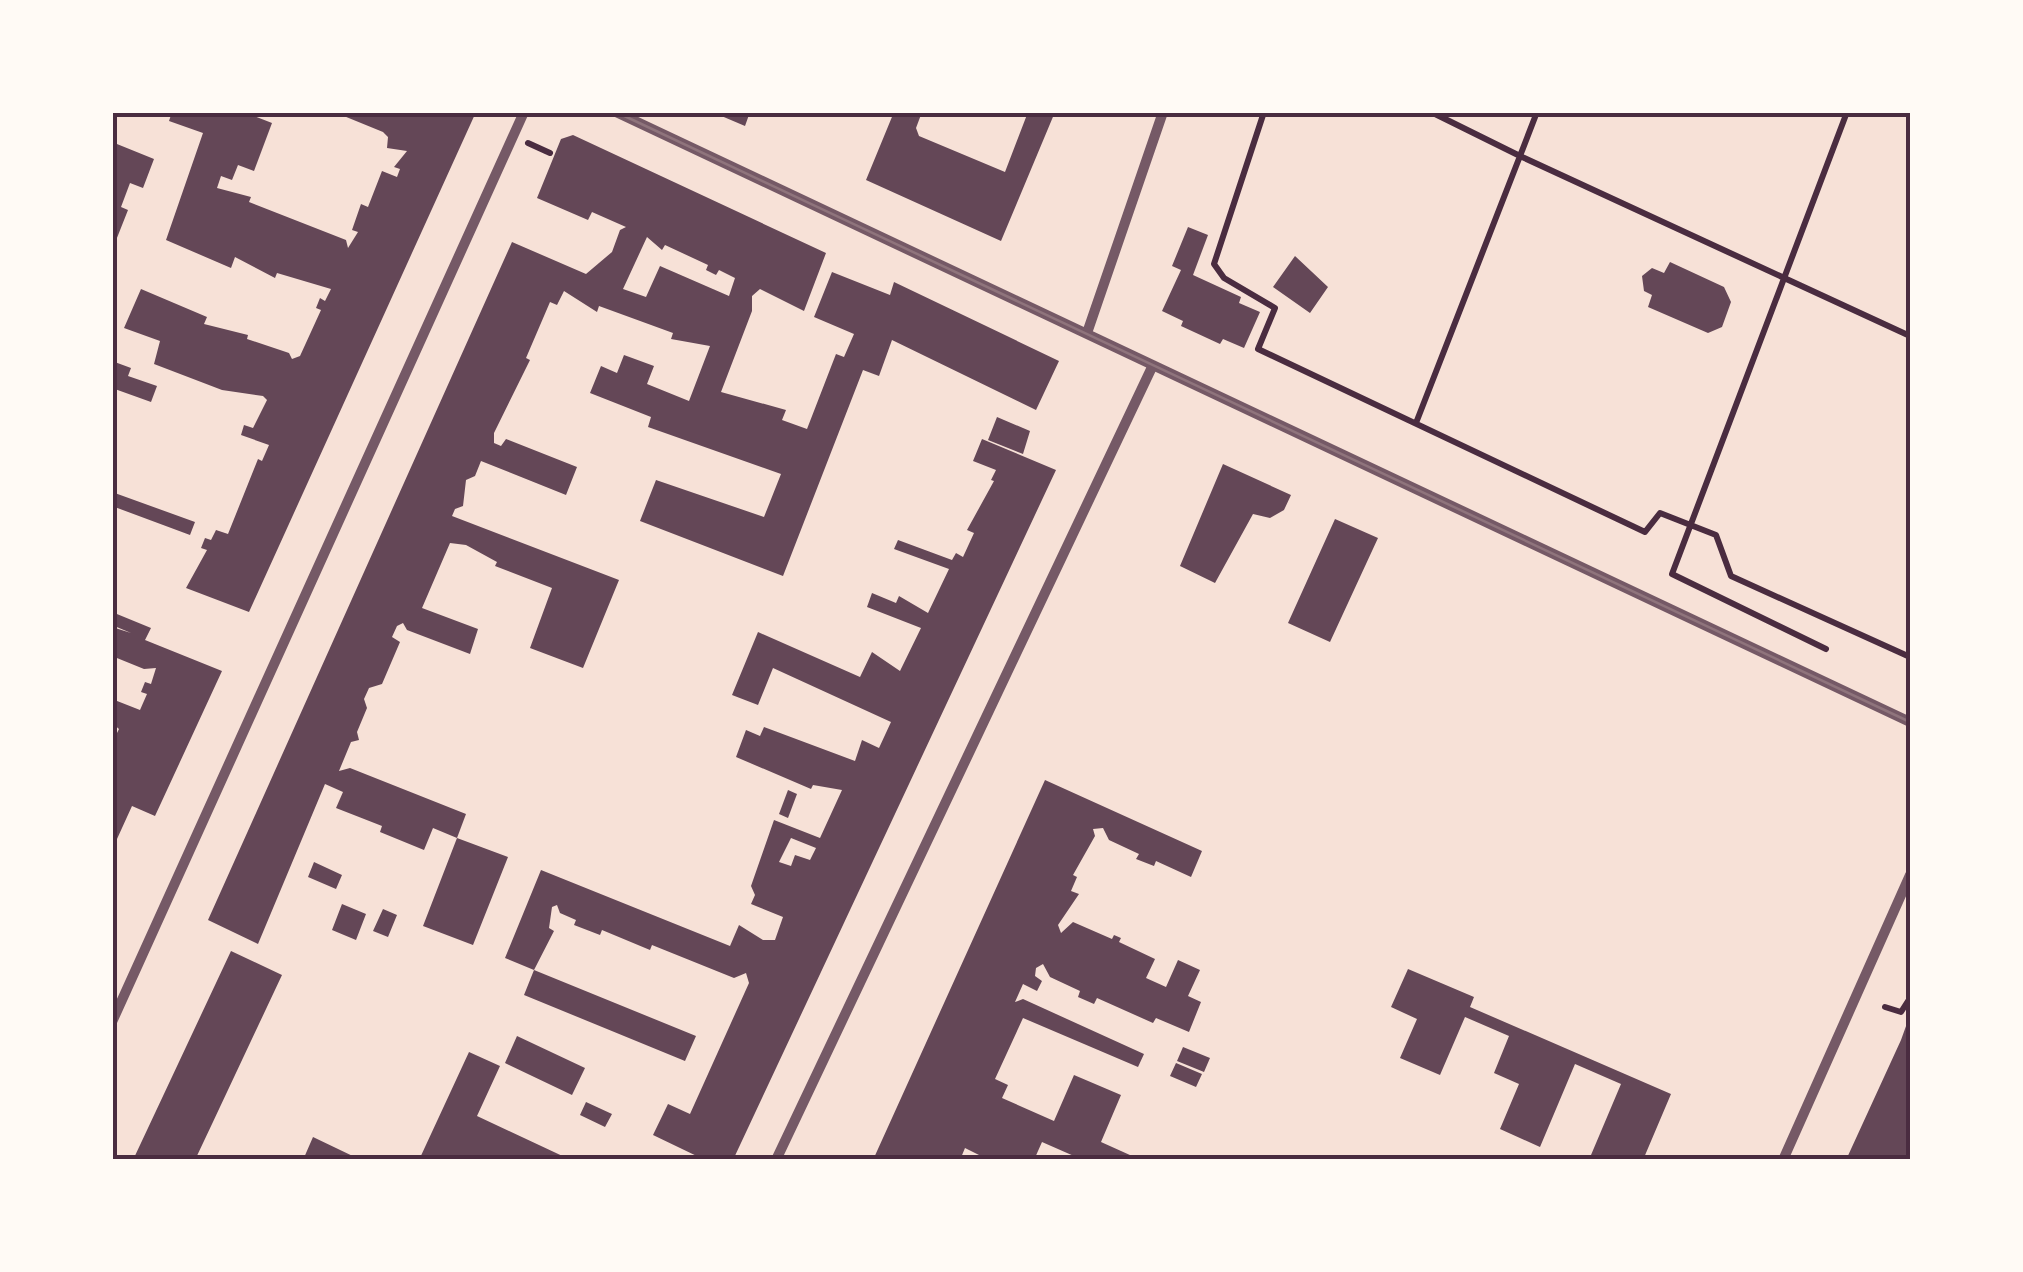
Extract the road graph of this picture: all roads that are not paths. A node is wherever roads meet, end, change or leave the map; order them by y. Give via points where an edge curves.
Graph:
1 (524, 112) edge
2 (616, 112) edge
3 (1163, 112) edge
4 (1088, 333) junction
5 (1153, 366) junction
6 (1910, 722) edge
7 (1910, 875) edge
8 (112, 1022) edge
9 (776, 1160) edge
10 (1783, 1160) edge

1 - 8 street
2 - 4 street
3 - 4 street
4 - 5 street
5 - 6 street
5 - 9 street
7 - 10 street

